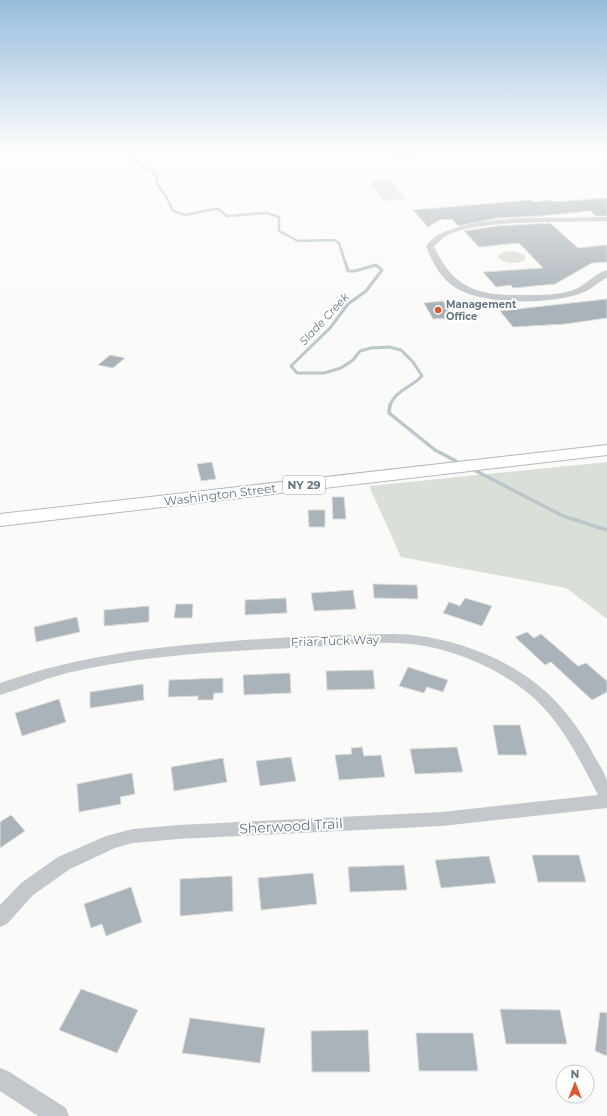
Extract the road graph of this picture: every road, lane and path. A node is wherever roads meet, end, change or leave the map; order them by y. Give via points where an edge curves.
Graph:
1 (607, 219) edge
2 (607, 273) edge
3 (607, 450) edge
4 (0, 520) edge
5 (0, 689) edge
6 (607, 796) edge
7 (607, 801) edge
8 (0, 918) edge
9 (0, 1079) edge
10 (58, 1116) edge

1 - 2 street via 484,225 447,233 434,240 430,246 433,257 450,281 491,298 564,295 580,291
3 - 4 highway, Washington Street / NY 29
5 - 6 street, Friar Tuck Way via 59,669 173,650 324,640 413,639 480,657 525,683 543,697 561,716 575,737
7 - 8 street, Sherwood Trail via 442,819 133,836 112,841 64,863 27,889
9 - 10 street

